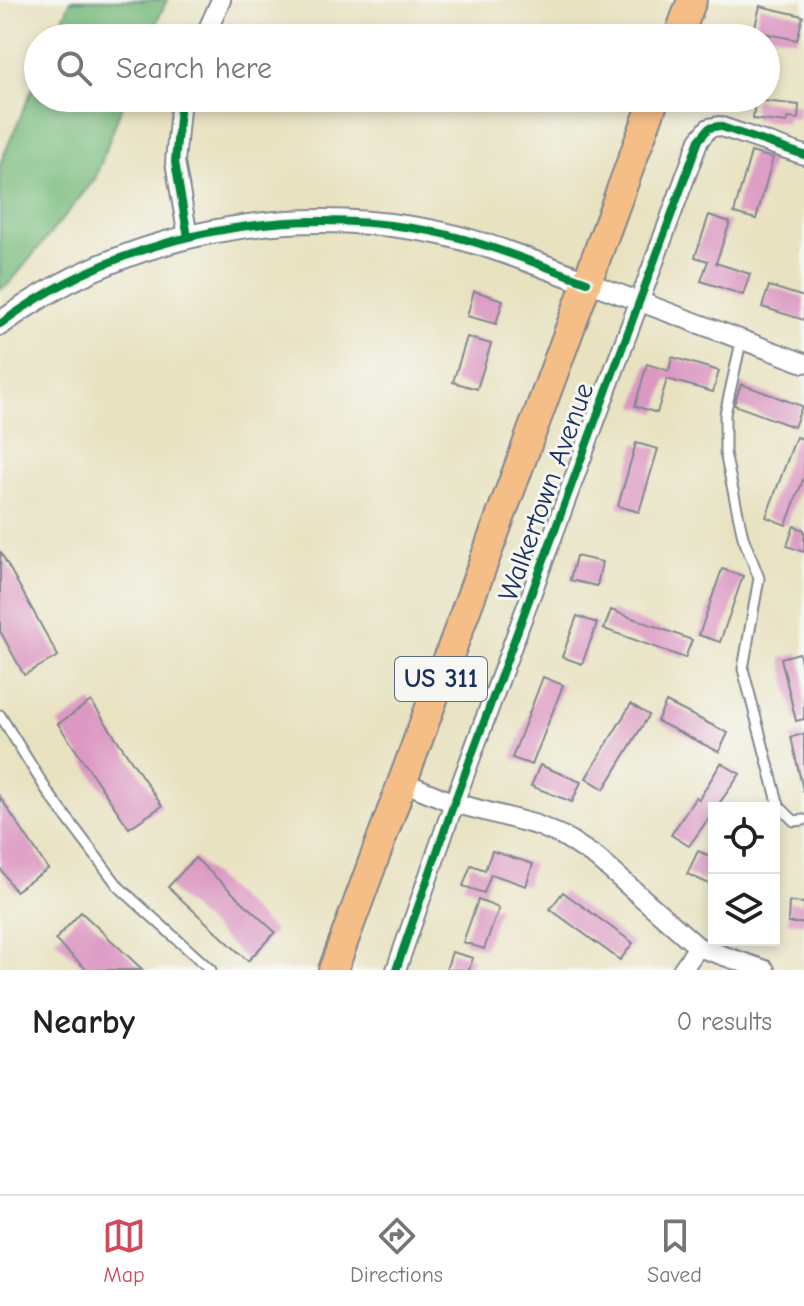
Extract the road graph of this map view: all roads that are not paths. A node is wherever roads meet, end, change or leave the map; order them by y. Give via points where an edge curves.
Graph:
1 (221, 0) edge
2 (692, 0) edge
3 (210, 24) edge
4 (683, 24) edge
5 (180, 112) edge
6 (650, 112) edge
7 (804, 155) edge
8 (188, 237) junction
9 (587, 282) junction
10 (640, 301) junction
11 (0, 324) edge
12 (741, 342) junction
13 (804, 363) edge
14 (0, 715) edge
15 (403, 782) junction
16 (454, 803) junction
17 (804, 820) edge
18 (698, 947) junction
19 (211, 970) edge
20 (333, 970) edge
21 (396, 970) edge
22 (682, 970) edge
23 (765, 970) edge

1 - 3 street
2 - 4 main road
5 - 8 street via 175,162
6 - 9 main road, US 311
7 - 10 street, Walkertown Avenue via 719,126 703,133
8 - 9 street via 300,221 389,225 439,233
8 - 11 street via 80,277
9 - 10 street
9 - 15 main road, US 311
10 - 12 street
10 - 16 street, Walkertown Avenue
12 - 13 street
12 - 17 lane via 725,453 743,537 759,578 743,669 779,806 794,821
14 - 19 lane via 49,794 119,887
15 - 16 street
15 - 20 main road, US 311
16 - 18 street via 565,837 597,858
16 - 21 street, Walkertown Avenue
18 - 22 street
18 - 23 street

